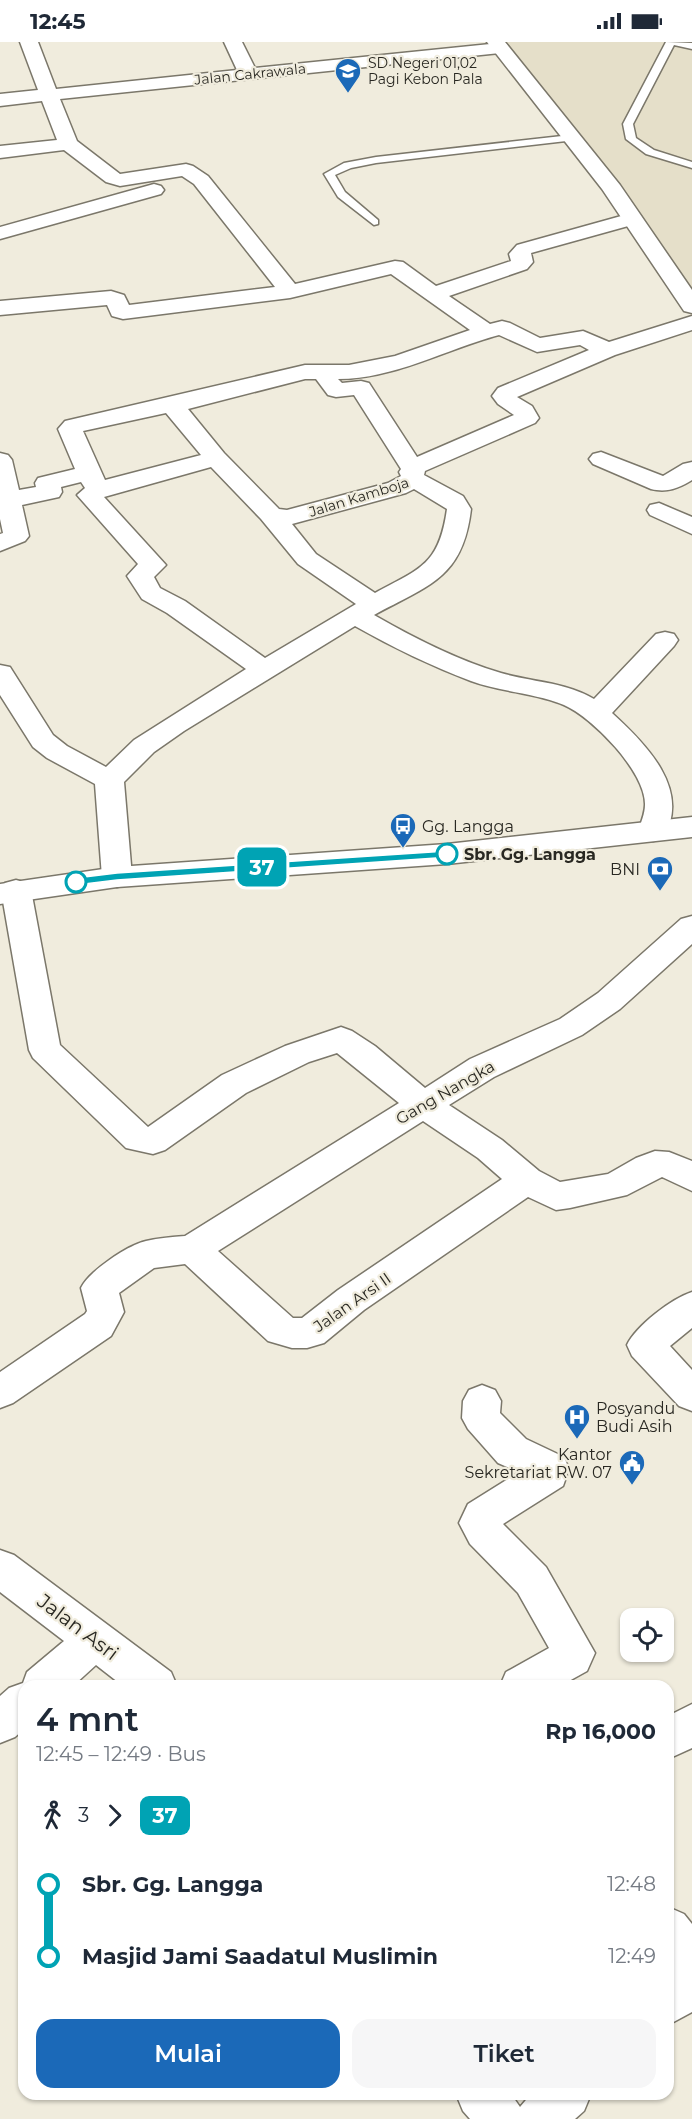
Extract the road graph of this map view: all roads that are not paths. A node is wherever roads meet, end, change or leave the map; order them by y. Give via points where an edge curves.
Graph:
1 (29, 42) edge
2 (233, 42) edge
3 (673, 42) edge
4 (498, 45) edge
5 (692, 46) edge
6 (294, 51) dead end
7 (305, 69) junction
8 (249, 75) junction
9 (49, 95) junction
10 (0, 100) edge
11 (571, 138) junction
12 (68, 144) junction
13 (0, 153) edge
14 (692, 165) edge
15 (201, 180) junction
16 (632, 219) junction
17 (374, 222) dead end
18 (0, 233) edge
19 (290, 292) junction
20 (433, 294) junction
21 (688, 294) edge
22 (0, 308) edge
23 (692, 323) edge
24 (486, 332) junction
25 (607, 350) junction
26 (320, 373) junction
27 (179, 403) junction
28 (216, 458) junction
29 (601, 459) dead end
30 (0, 460) edge
31 (692, 469) edge
32 (413, 474) junction
33 (96, 481) junction
34 (7, 500) junction
35 (659, 510) dead end
36 (270, 514) junction
37 (692, 527) edge
38 (0, 543) edge
39 (364, 610) junction
40 (665, 640) dead end
41 (266, 671) junction
42 (0, 673) edge
43 (596, 714) junction
44 (109, 780) junction
45 (692, 827) edge
46 (653, 831) junction
47 (117, 877) junction
48 (8, 892) edge
49 (692, 927) edge
50 (422, 1104) junction
51 (692, 1178) edge
52 (527, 1180) junction
53 (192, 1249) junction
54 (692, 1308) edge
55 (0, 1392) edge
56 (692, 1395) edge
57 (482, 1401) dead end
58 (0, 1568) edge
59 (95, 1640) junction
60 (49, 1680) edge
61 (148, 1680) edge
62 (532, 1680) edge
63 (18, 1707) edge
64 (0, 1723) edge
65 (692, 1724) edge
66 (674, 1735) edge
67 (674, 1937) edge
68 (692, 1959) edge
69 (692, 1983) edge
70 (674, 1997) edge
71 (485, 2100) edge
72 (560, 2100) edge
73 (501, 2119) edge
74 (539, 2119) edge

1 - 9 street
2 - 8 street
3 - 5 lane
3 - 14 lane via 628,124 631,139 650,152
4 - 7 street, Jalan Cakrawala
4 - 11 street
6 - 7 street
7 - 8 street, Jalan Cakrawala
8 - 9 street, Jalan Cakrawala
9 - 10 street, Jalan Cakrawala
9 - 12 street
11 - 16 street
11 - 17 lane via 376,160 348,165 329,174 343,196
12 - 13 street
12 - 15 street via 120,180 181,169
15 - 18 street
15 - 19 street
16 - 20 street via 524,249 520,265
16 - 21 street
19 - 20 street via 395,267
19 - 22 street via 123,312 111,298
20 - 24 street
23 - 25 street
24 - 25 street via 502,328 537,345 583,338
24 - 26 street via 399,362 349,372
25 - 32 street via 506,393 506,400 526,412 527,418
26 - 27 street via 304,372
26 - 32 street via 336,390 361,388
27 - 28 street via 176,410
27 - 33 street via 70,429
28 - 33 street
28 - 36 street
29 - 31 street via 660,484 672,482
30 - 34 street
32 - 36 street, Jalan Kamboja via 397,488 287,519
32 - 39 street, Jalan Kamboja via 459,510 450,549 433,572
33 - 34 street via 47,483 50,492
33 - 41 street via 89,495 153,565 140,576 151,593
34 - 38 street via 16,536
35 - 37 street
36 - 39 street via 307,559
39 - 41 street, Jalan Kamboja
39 - 43 street via 434,657 485,677 575,700
40 - 43 street
41 - 44 street, Jalan Kamboja via 174,725 144,746
42 - 44 street via 43,741
43 - 46 street via 627,743 656,785 660,803
44 - 47 street
45 - 46 street
46 - 47 street via 447,854
47 - 48 street
48 - 50 street via 45,1050 138,1139 153,1141 234,1084 335,1040 345,1041 363,1054
49 - 50 street, Gang Nangka via 609,1001 571,1027 482,1068
50 - 52 street via 490,1149
50 - 53 street, Gang Nangka
51 - 52 street via 673,1165 656,1163 620,1184 556,1196
52 - 53 street, Jalan Arsi II via 304,1334 281,1330
53 - 55 street via 149,1254 99,1288 106,1312 98,1325
54 - 56 street via 645,1345
57 - 62 street via 481,1418 512,1451 550,1469 549,1474 482,1516 479,1523 532,1580 574,1653
58 - 59 street, Jalan Asri
59 - 60 street
59 - 61 street, Jalan Asri
63 - 64 street
65 - 66 street
67 - 68 street
69 - 70 street
71 - 73 street
72 - 74 street

